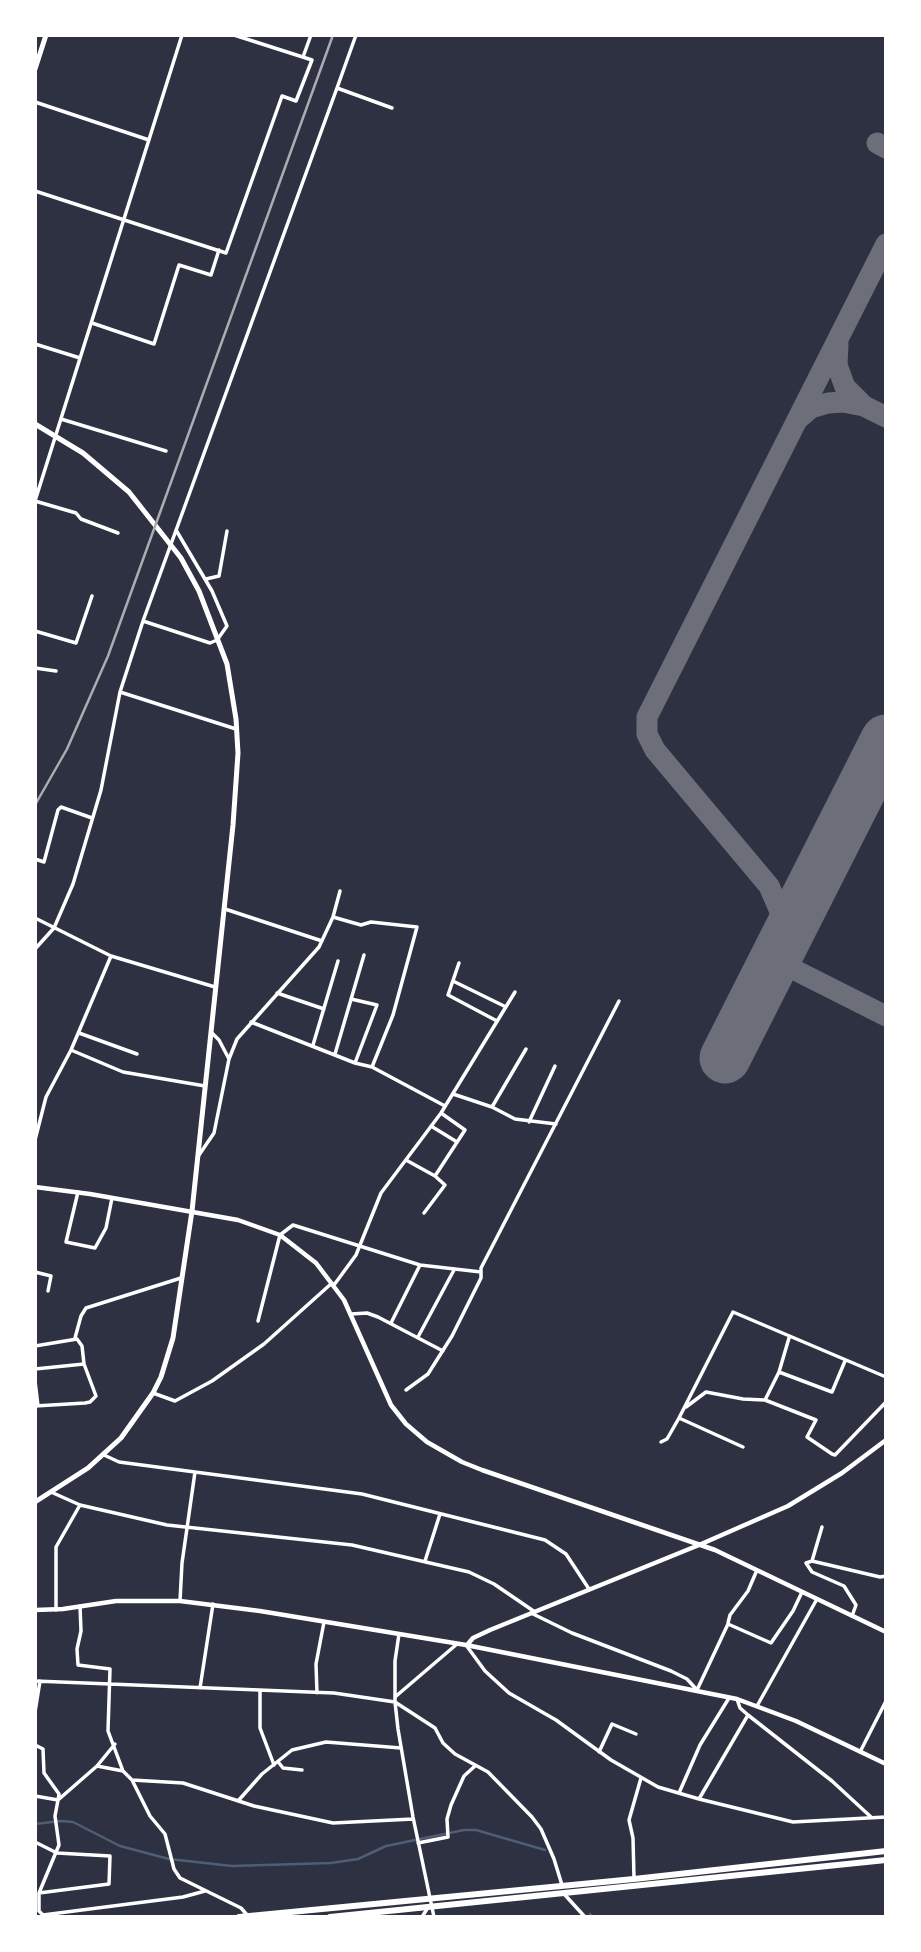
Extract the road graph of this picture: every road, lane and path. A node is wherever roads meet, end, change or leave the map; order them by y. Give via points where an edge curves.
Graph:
1 (46, 35) edge
2 (182, 35) edge
3 (234, 35) edge
4 (311, 35) edge
5 (356, 35) edge
6 (303, 57) junction
7 (35, 69) edge
8 (337, 88) junction
9 (35, 103) edge
10 (392, 108) dead end
11 (149, 140) junction
12 (35, 191) edge
13 (124, 220) junction
14 (219, 250) junction
15 (92, 323) junction
16 (35, 344) edge
17 (80, 358) junction
18 (61, 419) junction
19 (35, 424) edge
20 (56, 435) junction
21 (166, 451) dead end
22 (35, 500) edge
23 (176, 530) junction
24 (227, 531) dead end
25 (118, 533) dead end
26 (206, 579) junction
27 (92, 596) dead end
28 (143, 621) junction
29 (35, 631) edge
30 (217, 640) junction
31 (35, 668) edge
32 (56, 671) dead end
33 (120, 692) junction
34 (236, 729) junction
35 (92, 818) junction
36 (35, 859) edge
37 (340, 891) dead end
38 (224, 909) junction
39 (333, 917) junction
40 (35, 918) edge
41 (54, 928) junction
42 (322, 941) junction
43 (35, 949) edge
44 (364, 955) dead end
45 (111, 956) junction
46 (338, 961) dead end
47 (459, 963) dead end
48 (453, 981) junction
49 (215, 987) junction
50 (515, 992) dead end
51 (276, 993) junction
52 (351, 999) junction
53 (619, 1001) dead end
54 (506, 1007) junction
55 (324, 1009) junction
56 (498, 1021) junction
57 (251, 1022) junction
58 (211, 1032) junction
59 (79, 1033) junction
60 (313, 1045) junction
61 (526, 1049) dead end
62 (71, 1050) junction
63 (138, 1054) dead end
64 (335, 1054) junction
65 (229, 1059) junction
66 (355, 1063) junction
67 (555, 1066) dead end
68 (372, 1068) junction
69 (205, 1087) junction
70 (453, 1094) junction
71 (445, 1106) junction
72 (492, 1107) junction
73 (441, 1114) junction
74 (529, 1122) junction
75 (556, 1124) junction
76 (431, 1126) junction
77 (35, 1140) edge
78 (457, 1142) junction
79 (198, 1156) junction
80 (405, 1159) junction
81 (435, 1176) junction
82 (35, 1187) edge
83 (78, 1192) junction
84 (112, 1198) junction
85 (192, 1211) junction
86 (424, 1213) dead end
87 (280, 1235) junction
88 (360, 1247) junction
89 (420, 1265) junction
90 (454, 1270) junction
91 (35, 1272) edge
92 (481, 1272) junction
93 (183, 1277) junction
94 (333, 1284) junction
95 (48, 1291) dead end
96 (351, 1314) junction
97 (258, 1321) dead end
98 (391, 1323) junction
99 (418, 1337) junction
100 (789, 1337) junction
101 (75, 1338) junction
102 (35, 1346) edge
103 (443, 1351) junction
104 (845, 1361) junction
105 (85, 1364) junction
106 (35, 1369) edge
107 (779, 1372) junction
108 (886, 1377) edge
109 (35, 1381) edge
110 (406, 1390) dead end
111 (153, 1393) junction
112 (765, 1400) junction
113 (886, 1402) edge
114 (36, 1406) edge
115 (684, 1408) junction
116 (679, 1418) junction
117 (886, 1440) edge
118 (661, 1441) dead end
119 (743, 1447) dead end
120 (104, 1455) junction
121 (195, 1472) junction
122 (51, 1492) junction
123 (35, 1502) edge
124 (80, 1505) junction
125 (440, 1514) junction
126 (822, 1527) dead end
127 (188, 1528) junction
128 (699, 1545) junction
129 (812, 1561) junction
130 (425, 1562) junction
131 (757, 1570) junction
132 (886, 1576) edge
133 (589, 1589) junction
134 (802, 1592) junction
135 (817, 1599) junction
136 (180, 1601) junction
137 (213, 1604) junction
138 (80, 1606) junction
139 (35, 1610) edge
140 (56, 1610) junction
141 (533, 1613) junction
142 (852, 1616) junction
143 (324, 1621) junction
144 (728, 1624) junction
145 (886, 1632) edge
146 (399, 1634) junction
147 (457, 1644) junction
148 (466, 1645) junction
149 (37, 1681) edge
150 (111, 1685) junction
151 (200, 1688) junction
152 (697, 1690) junction
153 (260, 1691) junction
154 (317, 1693) junction
155 (729, 1698) junction
156 (737, 1699) junction
157 (395, 1700) junction
158 (886, 1701) edge
159 (36, 1703) edge
160 (757, 1706) junction
161 (35, 1712) edge
162 (748, 1715) junction
163 (636, 1734) dead end
164 (115, 1744) junction
165 (35, 1745) edge
166 (401, 1748) junction
167 (599, 1752) junction
168 (860, 1752) junction
169 (276, 1763) junction
170 (886, 1764) edge
171 (476, 1765) junction
172 (97, 1766) junction
173 (302, 1770) dead end
174 (122, 1771) junction
175 (641, 1778) junction
176 (132, 1780) junction
177 (679, 1793) junction
178 (35, 1796) edge
179 (699, 1799) junction
180 (58, 1800) junction
181 (238, 1801) junction
182 (871, 1817) junction
183 (886, 1817) edge
184 (413, 1819) junction
185 (418, 1840) junction
186 (35, 1842) edge
187 (886, 1851) edge
188 (57, 1853) junction
189 (886, 1860) edge
190 (634, 1879) junction
191 (563, 1889) junction
192 (205, 1891) junction
193 (39, 1893) junction
194 (429, 1897) junction
195 (430, 1907) junction
196 (248, 1916) edge
197 (239, 1917) edge
198 (330, 1917) edge
199 (422, 1917) edge
200 (434, 1917) edge
201 (585, 1917) edge

1 - 7 main road
2 - 11 street
3 - 6 street
4 - 6 street
5 - 8 street
6 - 14 street via 312,60 296,101 282,96 226,253
8 - 10 street
8 - 23 street
9 - 11 street
11 - 13 street
12 - 13 street
13 - 14 street
13 - 15 street
14 - 15 street via 211,275 179,265 154,344
15 - 17 street
16 - 17 street
17 - 18 street
18 - 20 street
18 - 21 street
19 - 20 main road
20 - 22 street
20 - 30 main road via 98,464 143,507 199,591
22 - 25 street
23 - 26 street
23 - 28 street
24 - 26 street via 219,576
26 - 30 street via 227,626
27 - 29 street via 76,643
28 - 30 street via 210,643
28 - 33 street
30 - 34 main road via 227,664
31 - 32 street
33 - 34 street
33 - 35 street
34 - 38 main road via 236,802
35 - 36 street via 61,807 44,862
35 - 41 street via 73,884
37 - 39 street
38 - 42 street
38 - 49 main road
39 - 42 street
39 - 68 street via 360,925 417,927 393,1015
40 - 41 street
41 - 43 street
41 - 45 street
42 - 51 street
44 - 52 street
45 - 49 street
45 - 59 street
46 - 55 street
47 - 48 street
48 - 54 street
48 - 56 street via 448,995
49 - 58 main road
50 - 54 street
51 - 55 street
51 - 57 street
52 - 64 street
52 - 66 street via 377,1005
53 - 75 street
54 - 56 street
55 - 60 street
56 - 70 street
57 - 60 street
57 - 65 street
58 - 65 street
58 - 69 main road
59 - 62 street
59 - 63 street
60 - 64 street
61 - 72 street
62 - 69 street via 123,1072
62 - 77 street via 46,1097
64 - 66 street
65 - 79 street via 214,1133
66 - 68 street
67 - 74 street
68 - 71 street
69 - 79 main road
70 - 71 street
70 - 72 street
71 - 73 street
72 - 74 street
73 - 76 street
73 - 78 street via 465,1130
74 - 75 street
75 - 92 street
76 - 78 street
76 - 80 street
78 - 81 street
79 - 85 main road
80 - 81 street
80 - 88 street via 376,1200
81 - 86 street via 445,1185
82 - 83 street
83 - 84 street
83 - 84 street via 66,1242 95,1248 106,1228
84 - 85 street
85 - 87 street
85 - 93 main road
87 - 88 street via 293,1225
87 - 94 street via 308,1256
87 - 97 street
88 - 89 street
88 - 94 street
89 - 90 street
89 - 98 street
90 - 92 street
90 - 99 street
91 - 95 street via 51,1276
92 - 103 street
93 - 101 street via 86,1308
93 - 111 main road via 173,1338
94 - 96 street
94 - 111 street via 264,1344 212,1381 175,1401
96 - 98 street via 367,1314
96 - 128 street via 391,1405 427,1443 482,1470
98 - 99 street
99 - 103 street
100 - 104 street
100 - 107 street
100 - 115 street via 733,1312
101 - 102 street
101 - 105 street via 82,1346
103 - 110 street via 428,1374
104 - 107 street via 832,1392
104 - 108 street
105 - 106 street
105 - 114 street via 94,1399 85,1404
107 - 112 street
109 - 114 street
111 - 120 main road
112 - 113 street via 816,1420 807,1437 835,1455
112 - 115 street via 706,1392
115 - 116 street
116 - 118 street
116 - 119 street
117 - 128 street via 788,1506
120 - 121 street via 119,1462
120 - 122 main road
121 - 125 street via 362,1494
121 - 127 street
122 - 123 main road
122 - 124 street
124 - 127 street
124 - 140 street via 56,1547
125 - 130 street
125 - 133 street via 545,1540 566,1554
126 - 129 street
127 - 130 street via 352,1545
127 - 136 street
128 - 131 street
128 - 133 street
129 - 132 street
129 - 142 street via 806,1565 811,1572 844,1586 853,1598
130 - 141 street via 469,1572
131 - 134 street
131 - 144 street
133 - 141 street
134 - 135 street
134 - 144 street via 771,1643
135 - 142 street
135 - 160 street
136 - 137 street
136 - 138 street
137 - 143 street
137 - 151 street
138 - 140 street
138 - 150 street via 78,1665 110,1669
139 - 140 street
141 - 148 street
141 - 152 street via 559,1628 671,1671
142 - 145 street
143 - 146 street
143 - 154 street via 316,1664
144 - 152 street
146 - 147 street
146 - 157 street
147 - 148 street
147 - 157 street
148 - 152 street
148 - 167 street via 501,1686
149 - 150 street
149 - 159 street
150 - 151 street
150 - 164 street via 108,1731
151 - 153 street
152 - 155 street
153 - 154 street
153 - 169 street via 260,1728
154 - 157 street
155 - 156 street
155 - 177 street via 700,1745
156 - 160 street
156 - 162 street
157 - 166 street
157 - 171 street via 435,1728 448,1748
158 - 168 street
159 - 161 street
160 - 168 street
162 - 179 street
162 - 182 street
163 - 167 street via 611,1724
164 - 172 street
164 - 174 street
165 - 180 street via 43,1749 44,1773 59,1794
166 - 169 street via 326,1742 292,1750
166 - 184 street
167 - 175 street
168 - 170 street
169 - 173 street
169 - 181 street
171 - 185 street via 464,1776 451,1805 448,1836
171 - 191 street via 532,1816
172 - 174 street
172 - 180 street
174 - 176 street
175 - 177 street
175 - 190 street via 629,1820
176 - 181 street via 183,1783
176 - 192 street via 165,1834 180,1878
177 - 179 street
178 - 180 street
179 - 182 street via 793,1822
180 - 188 street
181 - 184 street via 333,1823
182 - 183 street
184 - 185 street
185 - 194 street
186 - 188 street
187 - 190 highway
188 - 193 street
188 - 193 street via 110,1856 108,1884
189 - 191 highway
190 - 191 highway
191 - 194 highway
191 - 195 highway
191 - 201 street
192 - 193 street via 43,1915 38,1911
192 - 196 street
194 - 195 street
194 - 196 highway
195 - 198 highway
195 - 199 street
195 - 200 street
196 - 197 highway

